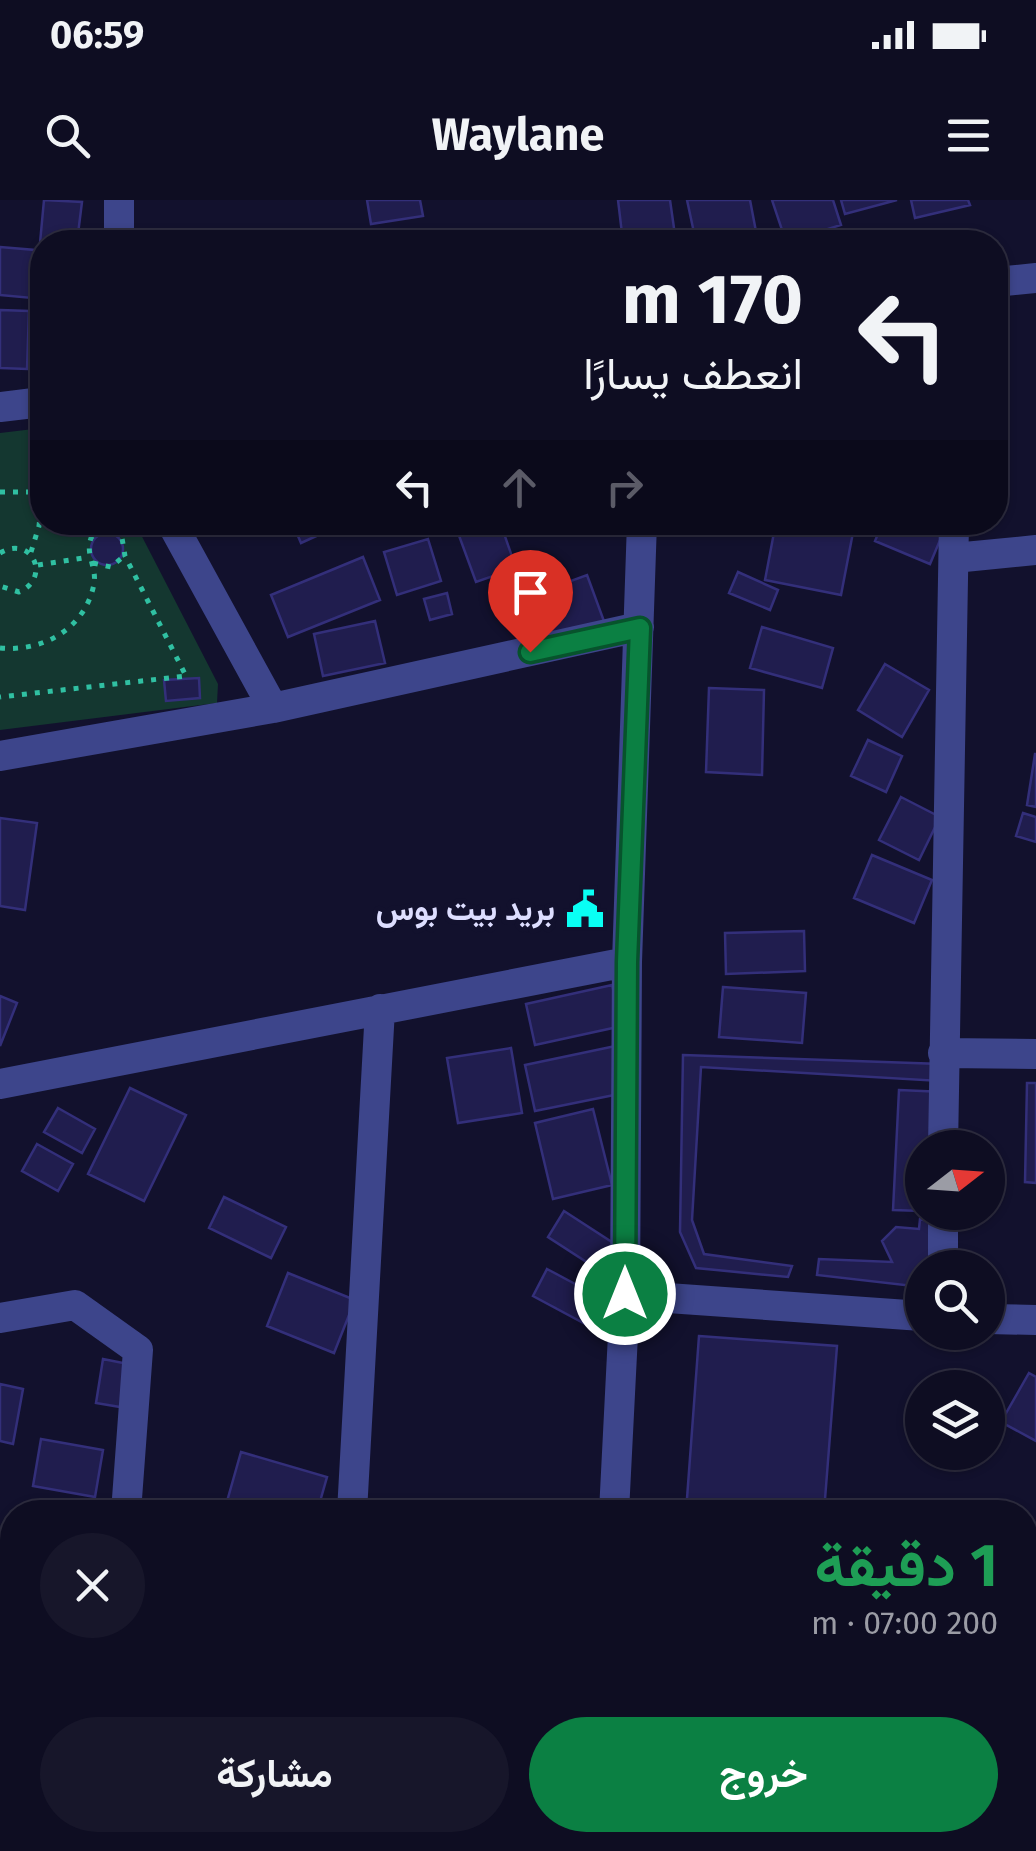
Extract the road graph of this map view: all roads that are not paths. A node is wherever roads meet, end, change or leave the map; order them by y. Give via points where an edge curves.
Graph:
1 (118, 200) edge
2 (119, 230) edge
3 (1036, 278) edge
4 (1008, 281) edge
5 (30, 404) edge
6 (0, 407) edge
7 (178, 535) edge
8 (642, 535) edge
9 (954, 535) edge
10 (1036, 550) edge
11 (954, 558) junction
12 (640, 628) junction
13 (273, 708) junction
14 (0, 756) edge
15 (627, 962) junction
16 (380, 1009) junction
17 (943, 1052) junction
18 (1036, 1054) edge
19 (0, 1084) edge
20 (943, 1130) edge
21 (625, 1294) junction
22 (905, 1315) edge
23 (0, 1318) edge
24 (1005, 1319) edge
25 (1036, 1320) edge
26 (127, 1500) edge
27 (353, 1500) edge
28 (615, 1500) edge

1 - 2 street
3 - 4 street
5 - 6 street
7 - 13 street
8 - 12 street
9 - 11 street
10 - 11 street
11 - 17 street
12 - 13 street
12 - 15 street
13 - 14 street
15 - 16 street
15 - 21 street
16 - 19 street
16 - 27 street
17 - 18 street
17 - 20 street
21 - 22 street
21 - 28 street
23 - 26 street via 75,1305 138,1350
24 - 25 street

